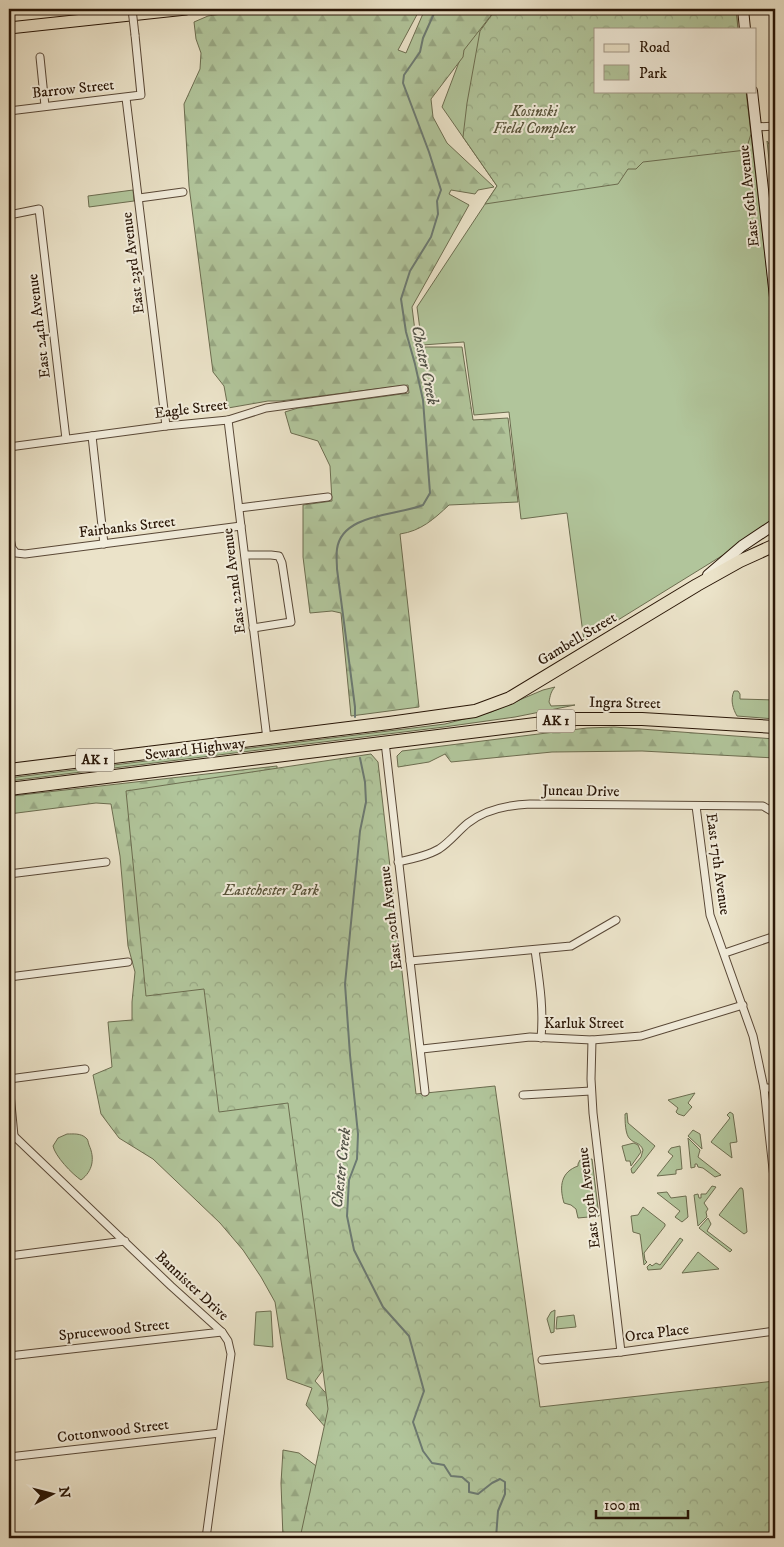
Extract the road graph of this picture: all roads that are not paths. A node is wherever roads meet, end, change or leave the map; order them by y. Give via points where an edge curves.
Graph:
1 (9, 9) edge
2 (14, 9) edge
3 (132, 9) edge
4 (186, 9) edge
5 (743, 9) edge
6 (9, 28) edge
7 (745, 28) edge
8 (40, 57) dead end
9 (752, 92) edge
10 (126, 98) junction
11 (45, 106) junction
12 (9, 111) edge
13 (775, 126) edge
14 (756, 127) junction
15 (183, 192) dead end
16 (140, 198) junction
17 (9, 215) edge
18 (775, 297) edge
19 (404, 389) dead end
20 (228, 420) junction
21 (166, 426) junction
22 (92, 436) junction
23 (66, 439) junction
24 (9, 447) edge
25 (328, 497) dead end
26 (239, 508) junction
27 (775, 524) edge
28 (241, 526) junction
29 (9, 534) edge
30 (104, 544) junction
31 (775, 545) edge
32 (244, 555) junction
33 (697, 585) junction
34 (253, 628) junction
35 (382, 724) joint
36 (775, 727) edge
37 (267, 739) junction
38 (385, 742) junction
39 (9, 770) edge
40 (56, 783) junction
41 (9, 788) edge
42 (9, 795) edge
43 (696, 806) junction
44 (775, 815) edge
45 (106, 862) dead end
46 (398, 862) junction
47 (9, 874) edge
48 (616, 920) dead end
49 (775, 936) edge
50 (535, 950) junction
51 (724, 953) junction
52 (410, 960) junction
53 (128, 962) dead end
54 (9, 976) edge
55 (743, 1005) junction
56 (541, 1038) junction
57 (592, 1040) junction
58 (422, 1050) junction
59 (85, 1069) dead end
60 (9, 1079) edge
61 (9, 1084) edge
62 (764, 1088) junction
63 (775, 1088) edge
64 (592, 1091) junction
65 (425, 1092) dead end
66 (522, 1096) dead end
67 (11, 1138) edge
68 (775, 1182) edge
69 (775, 1187) edge
70 (125, 1241) junction
71 (9, 1256) edge
72 (775, 1331) edge
73 (222, 1332) junction
74 (621, 1352) junction
75 (9, 1356) edge
76 (542, 1360) dead end
77 (220, 1433) junction
78 (9, 1457) edge
79 (206, 1538) edge

1 - 2 street
3 - 10 street, Barrow Street, bridge via 141,96
4 - 6 main road
5 - 7 street
8 - 11 street
9 - 14 street, East 16th Avenue
10 - 11 street, Barrow Street
10 - 16 street, East 23rd Avenue
11 - 12 street, Barrow Street
13 - 14 street
14 - 18 street, East 16th Avenue
15 - 16 street
16 - 21 street, East 23rd Avenue
17 - 23 street, East 24th Avenue via 39,209
19 - 20 street, Eagle Street via 266,408
20 - 21 street, Eagle Street
20 - 26 street, East 22nd Avenue
21 - 22 street, Eagle Street
22 - 23 street, Eagle Street
22 - 30 street
23 - 24 street, Eagle Street
25 - 26 street
26 - 28 street, East 22nd Avenue
27 - 33 street via 742,546
28 - 30 street, Fairbanks Street
28 - 32 street, East 22nd Avenue
29 - 30 street, Fairbanks Street via 12,548 16,553 25,554
31 - 33 highway, Gambell Street / AK 1
32 - 34 street, East 22nd Avenue
32 - 34 street via 279,556 291,622
33 - 35 highway, Gambell Street / AK 1 via 510,698 475,711
34 - 37 street, East 22nd Avenue
35 - 37 highway, Seward Highway / AK 1
36 - 38 highway, Ingra Street / AK 1 via 585,719
37 - 39 highway, Seward Highway / AK 1
38 - 40 highway, Seward Highway / AK 1
38 - 46 street, East 20th Avenue
40 - 41 highway, Seward Highway / AK 1
40 - 42 highway
43 - 44 street, Juneau Drive via 763,806
43 - 46 street, Juneau Drive via 511,805 486,812 439,849
43 - 51 street, East 17th Avenue via 710,915
45 - 47 street
46 - 52 street, East 20th Avenue
48 - 50 street via 571,946
49 - 51 street
50 - 52 street
50 - 56 street via 543,1021
51 - 55 street, East 17th Avenue
52 - 58 street, East 20th Avenue
53 - 54 street
55 - 57 street, Karluk Street via 642,1036
55 - 62 street, East 17th Avenue
56 - 57 street, Karluk Street
56 - 58 street, Karluk Street
57 - 64 street, East 19th Avenue
58 - 65 street, East 20th Avenue
59 - 60 street
61 - 67 street
62 - 63 street
62 - 68 street, East 17th Avenue
64 - 66 street
64 - 74 street, East 19th Avenue
67 - 70 street, Bannister Drive
68 - 69 street, East 17th Avenue
70 - 71 street
70 - 73 street, Bannister Drive
72 - 74 street, Orca Place
73 - 75 street, Sprucewood Street
73 - 77 street, Bannister Drive via 231,1354
74 - 76 street, Orca Place
77 - 78 street, Cottonwood Street
77 - 79 street, Bannister Drive

